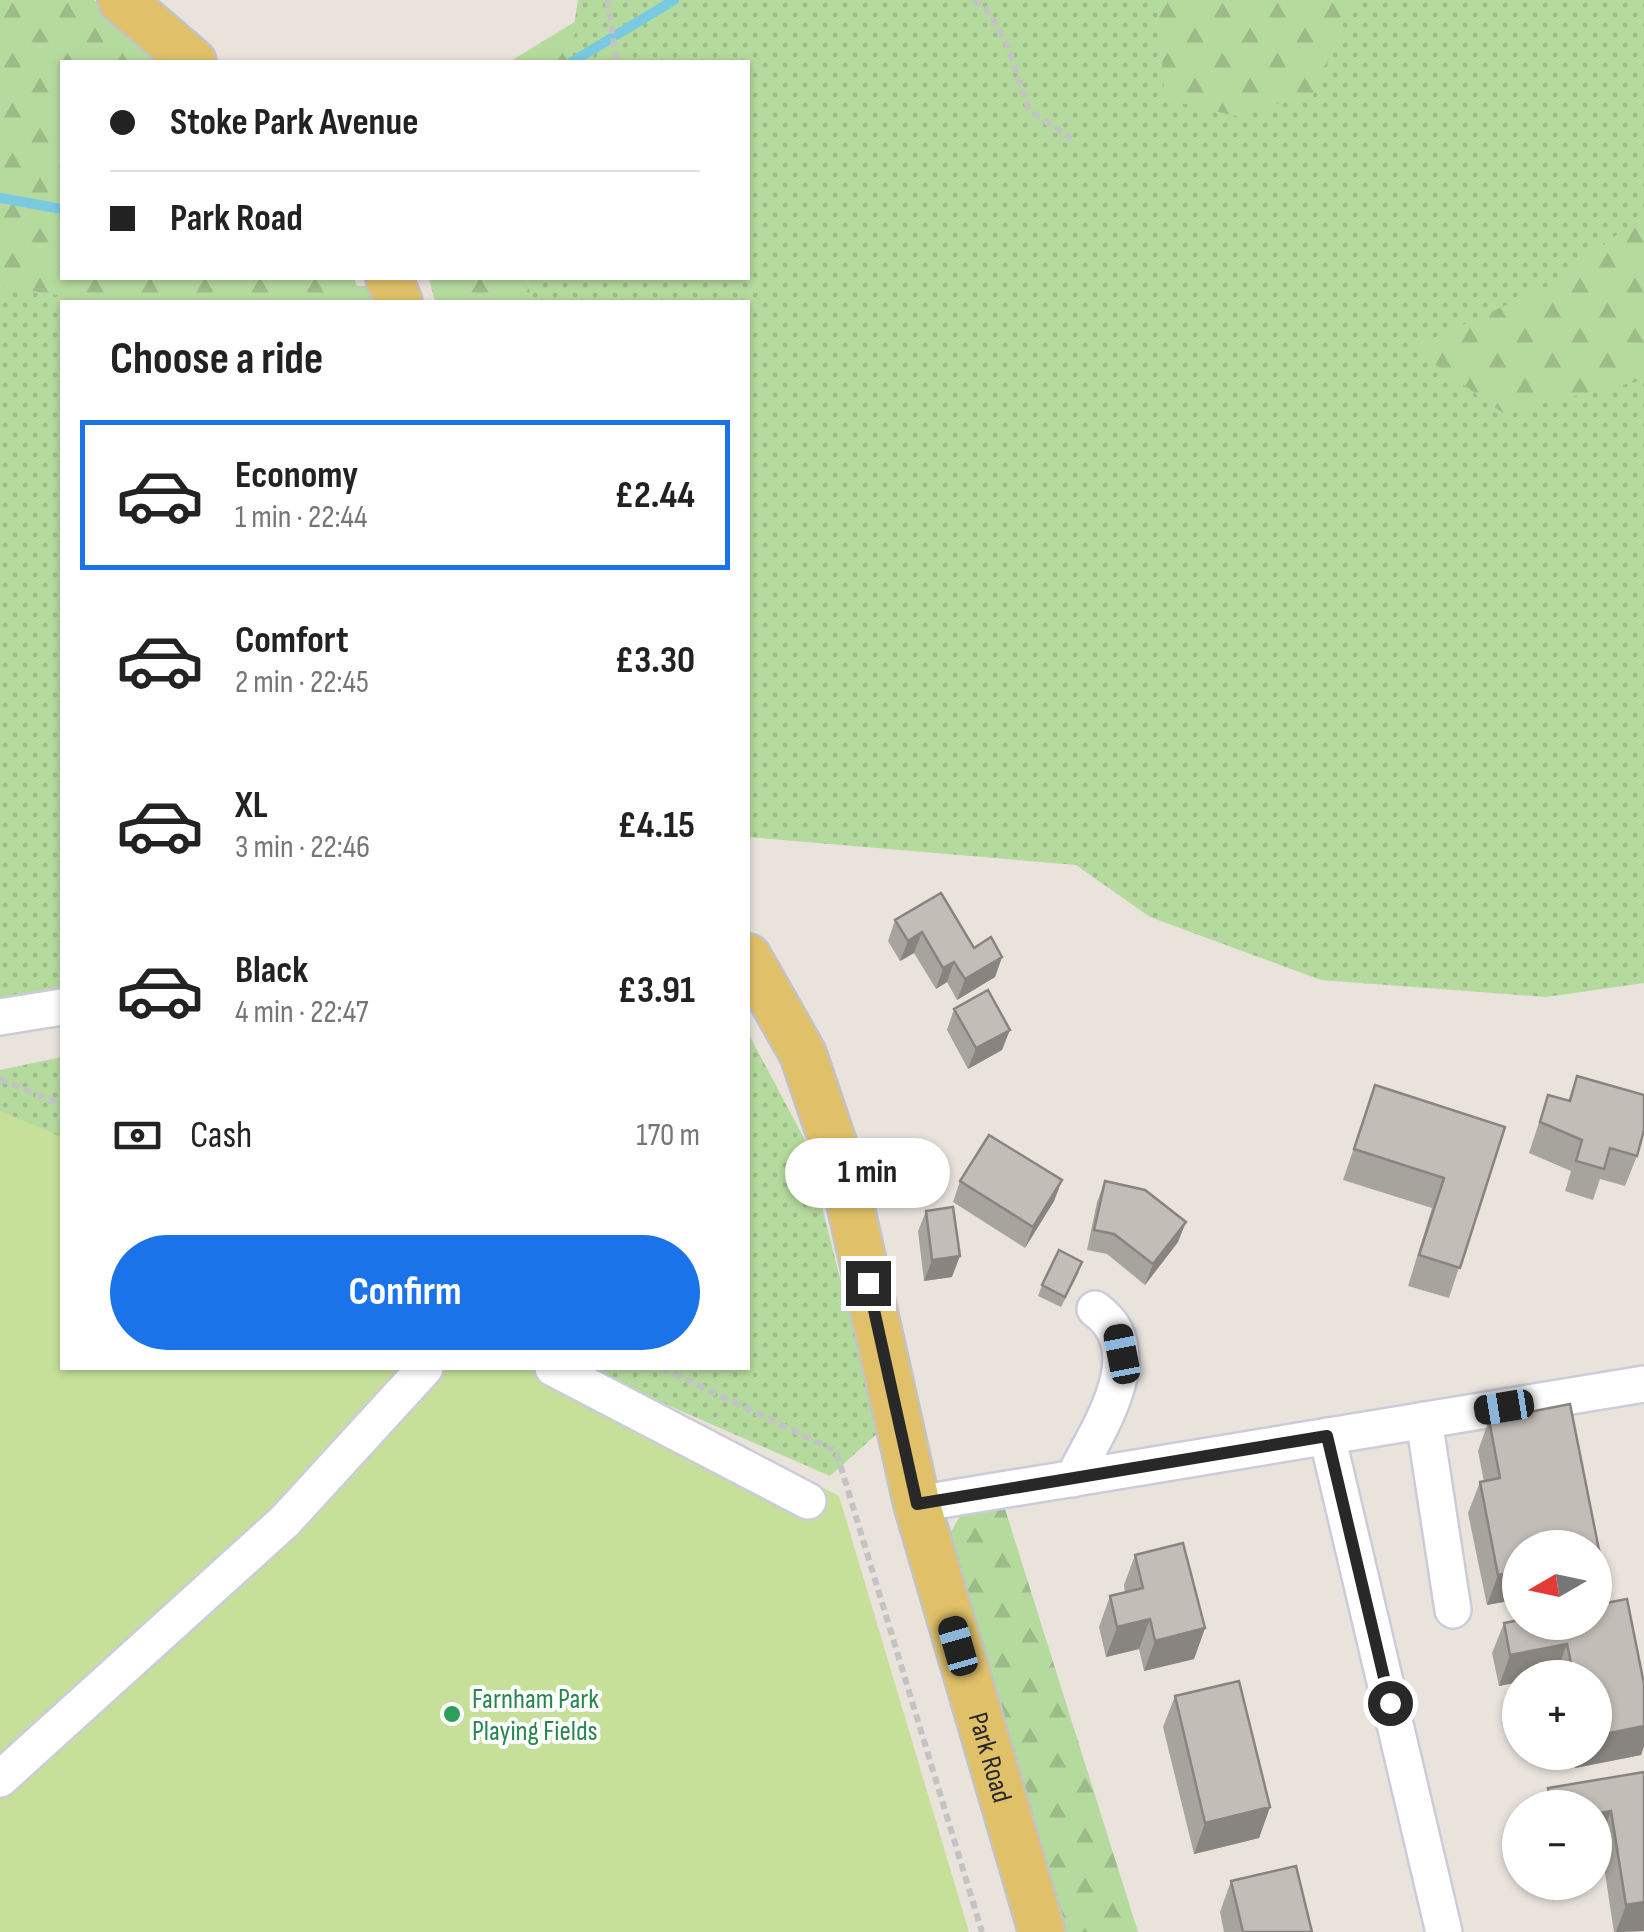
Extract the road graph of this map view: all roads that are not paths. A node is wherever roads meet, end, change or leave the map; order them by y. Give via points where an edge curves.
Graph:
1 (121, 0) edge
2 (191, 60) edge
3 (750, 961) edge
4 (60, 1008) edge
5 (0, 1017) edge
6 (1095, 1309) dead end
7 (423, 1370) edge
8 (556, 1370) edge
9 (1644, 1384) edge
10 (1424, 1420) junction
11 (1327, 1436) junction
12 (1074, 1479) junction
13 (808, 1502) dead end
14 (917, 1504) junction
15 (1454, 1610) dead end
16 (0, 1779) edge
17 (1042, 1932) edge
18 (1444, 1932) edge

1 - 2 main road
3 - 14 main road, Park Road via 803,1054 843,1172
4 - 5 street
6 - 12 street via 1111,1320 1122,1354 1111,1400
7 - 16 street via 285,1521
8 - 13 street
9 - 10 street
10 - 11 street
10 - 15 street
11 - 12 street
11 - 18 street
12 - 14 street
14 - 17 main road, Park Road

